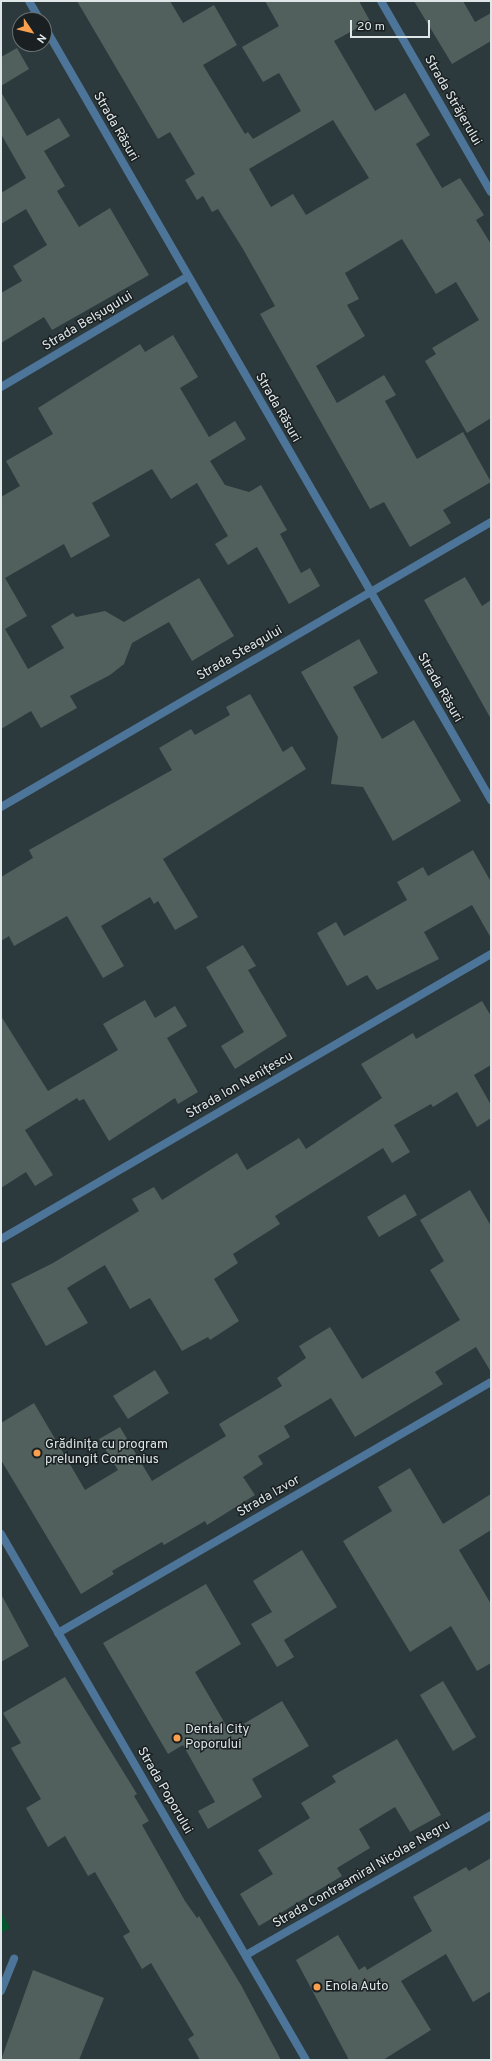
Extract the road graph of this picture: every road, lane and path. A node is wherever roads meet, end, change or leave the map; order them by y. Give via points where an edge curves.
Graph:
1 (30, 1) edge
2 (380, 1) edge
3 (36, 12) edge
4 (52, 40) edge
5 (491, 192) edge
6 (187, 277) junction
7 (1, 387) edge
8 (491, 522) edge
9 (370, 593) junction
10 (491, 800) edge
11 (1, 807) edge
12 (491, 954) edge
13 (1, 1239) edge
14 (491, 1382) edge
15 (1, 1534) edge
16 (58, 1633) junction
17 (491, 1815) edge
18 (246, 1955) junction
19 (14, 1959) dead end
20 (1, 1991) edge
21 (306, 2060) edge

1 - 3 street
2 - 5 street, Strada Străjerului
4 - 6 street, Strada Răsuri
6 - 7 street, Strada Belșugului
6 - 9 street, Strada Răsuri
8 - 9 street, Strada Steagului
9 - 10 street, Strada Răsuri
9 - 11 street, Strada Steagului
12 - 13 street, Strada Ion Nenițescu
14 - 16 street, Strada Izvor
15 - 16 street, Strada Poporului
16 - 18 street, Strada Poporului
17 - 18 street, Strada Contraamiral Nicolae Negru
18 - 21 street, Strada Poporului
19 - 20 street

